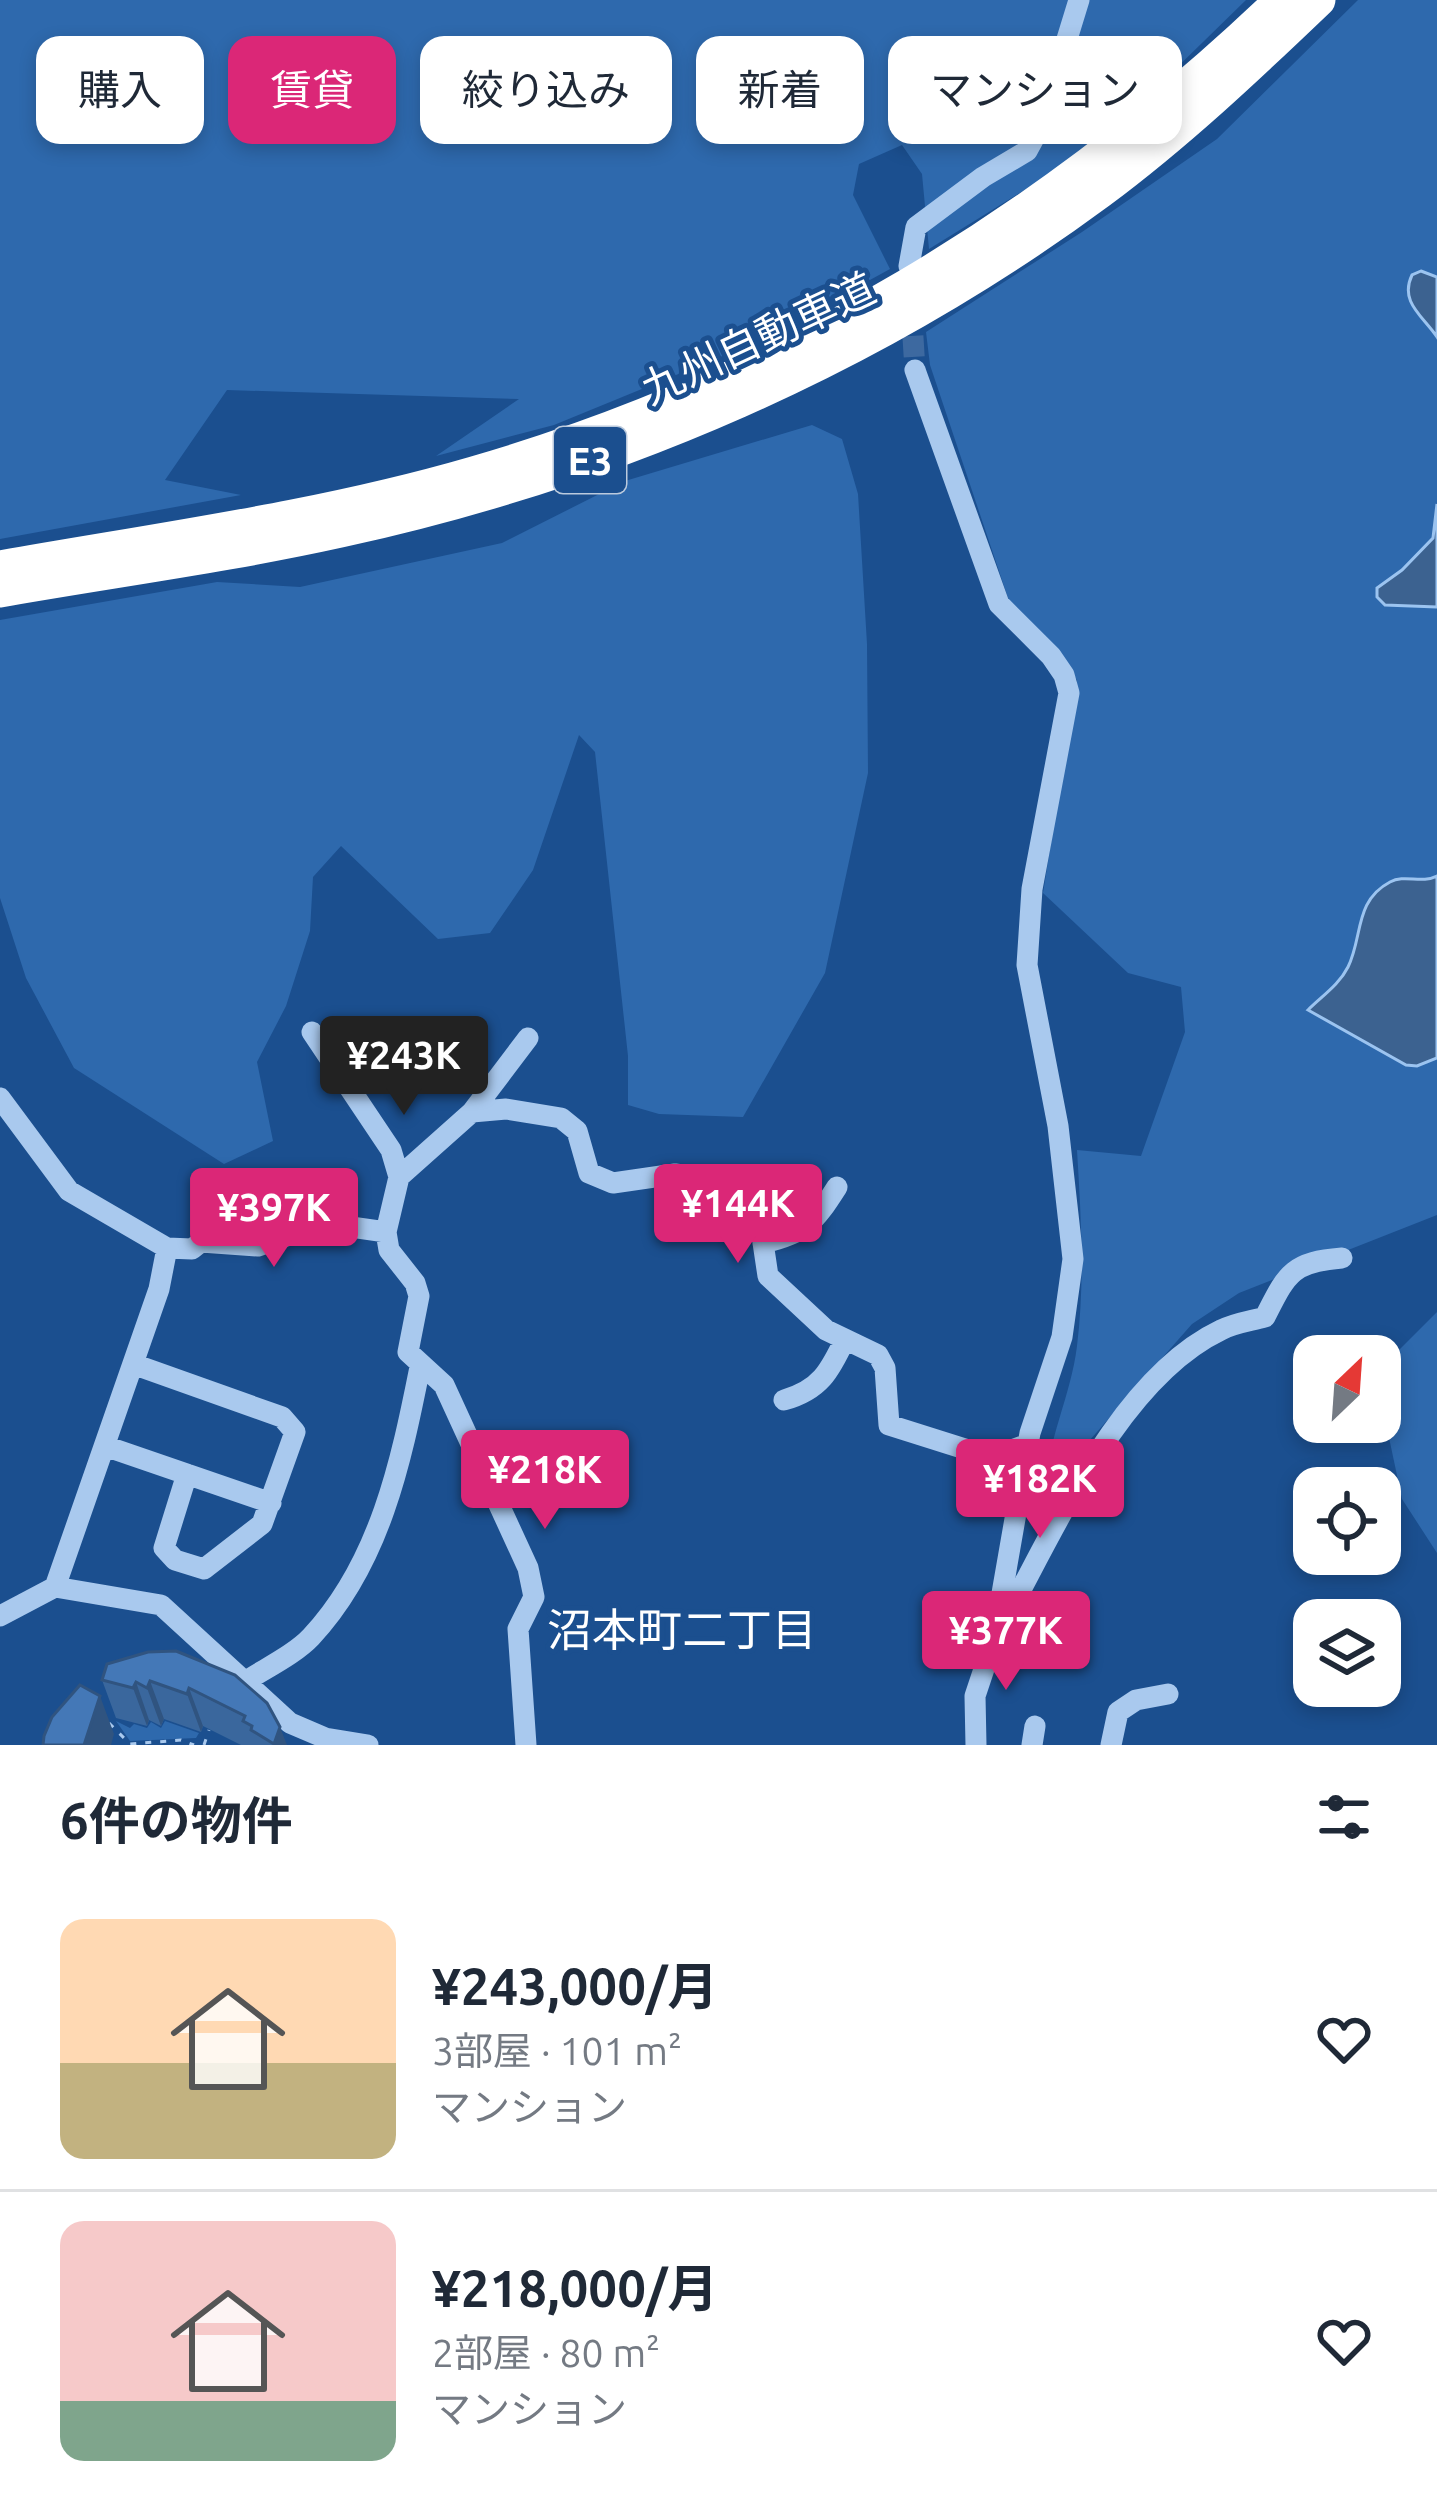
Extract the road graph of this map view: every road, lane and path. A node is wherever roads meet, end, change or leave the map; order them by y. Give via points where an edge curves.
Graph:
1 (1079, 0) edge
2 (1281, 0) edge
3 (1318, 0) edge
4 (1094, 180) junction
5 (909, 266) dead end
6 (915, 370) tunnel mouth
7 (10, 577) edge
8 (312, 1032) dead end
9 (528, 1038) dead end
10 (0, 1099) edge
11 (472, 1112) junction
12 (399, 1178) junction
13 (837, 1187) dead end
14 (386, 1232) junction
15 (764, 1243) junction
16 (166, 1248) junction
17 (1342, 1258) dead end
18 (845, 1339) junction
19 (134, 1364) junction
20 (420, 1366) junction
21 (784, 1400) dead end
22 (1028, 1444) junction
23 (105, 1446) junction
24 (187, 1474) junction
25 (271, 1503) junction
26 (55, 1586) junction
27 (0, 1616) edge
28 (994, 1639) junction
29 (243, 1683) junction
30 (1168, 1694) dead end
31 (98, 1711) edge
32 (209, 1728) dead end
33 (325, 1742) edge
34 (130, 1744) edge
35 (194, 1745) edge
36 (203, 1745) edge
37 (368, 1745) edge
38 (526, 1745) edge
39 (976, 1745) edge
40 (1111, 1745) edge

1 - 5 street via 1027,151 916,227
2 - 4 highway, 九州自動車道 / E3
3 - 4 highway, 九州自動車道 / E3 via 1250,67
4 - 7 highway, 九州自動車道 / E3 via 914,315 756,397 661,435 343,531
6 - 22 street via 999,604 1051,656 1069,693 1032,889 1027,964 1073,1259 1062,1336
8 - 12 street via 391,1150
9 - 11 street
10 - 16 street via 69,1191
11 - 12 street
11 - 15 street via 561,1118 577,1131 598,1179 705,1178 737,1203
12 - 14 street
13 - 15 street via 795,1236
14 - 16 street via 323,1223 258,1246
14 - 20 street via 388,1250 419,1296 408,1352
15 - 18 street via 768,1276
16 - 19 street
17 - 28 street via 1308,1260 1287,1274 1265,1317 1221,1330 1178,1360 1106,1434
18 - 21 street via 826,1378
18 - 22 street via 886,1368 889,1425 998,1455
19 - 23 street
19 - 25 street via 282,1418 295,1432
20 - 29 street via 382,1520 346,1590 309,1639
20 - 38 street via 444,1384 528,1568 534,1597 518,1629
22 - 28 street
23 - 24 street
23 - 26 street
24 - 25 street
24 - 25 street via 164,1548 193,1568 204,1569 262,1524
26 - 27 street
26 - 29 street via 161,1605 191,1630 207,1660
28 - 39 street via 975,1696
29 - 33 street
30 - 40 street via 1118,1712
31 - 34 path
32 - 36 path
33 - 37 street
34 - 35 path

